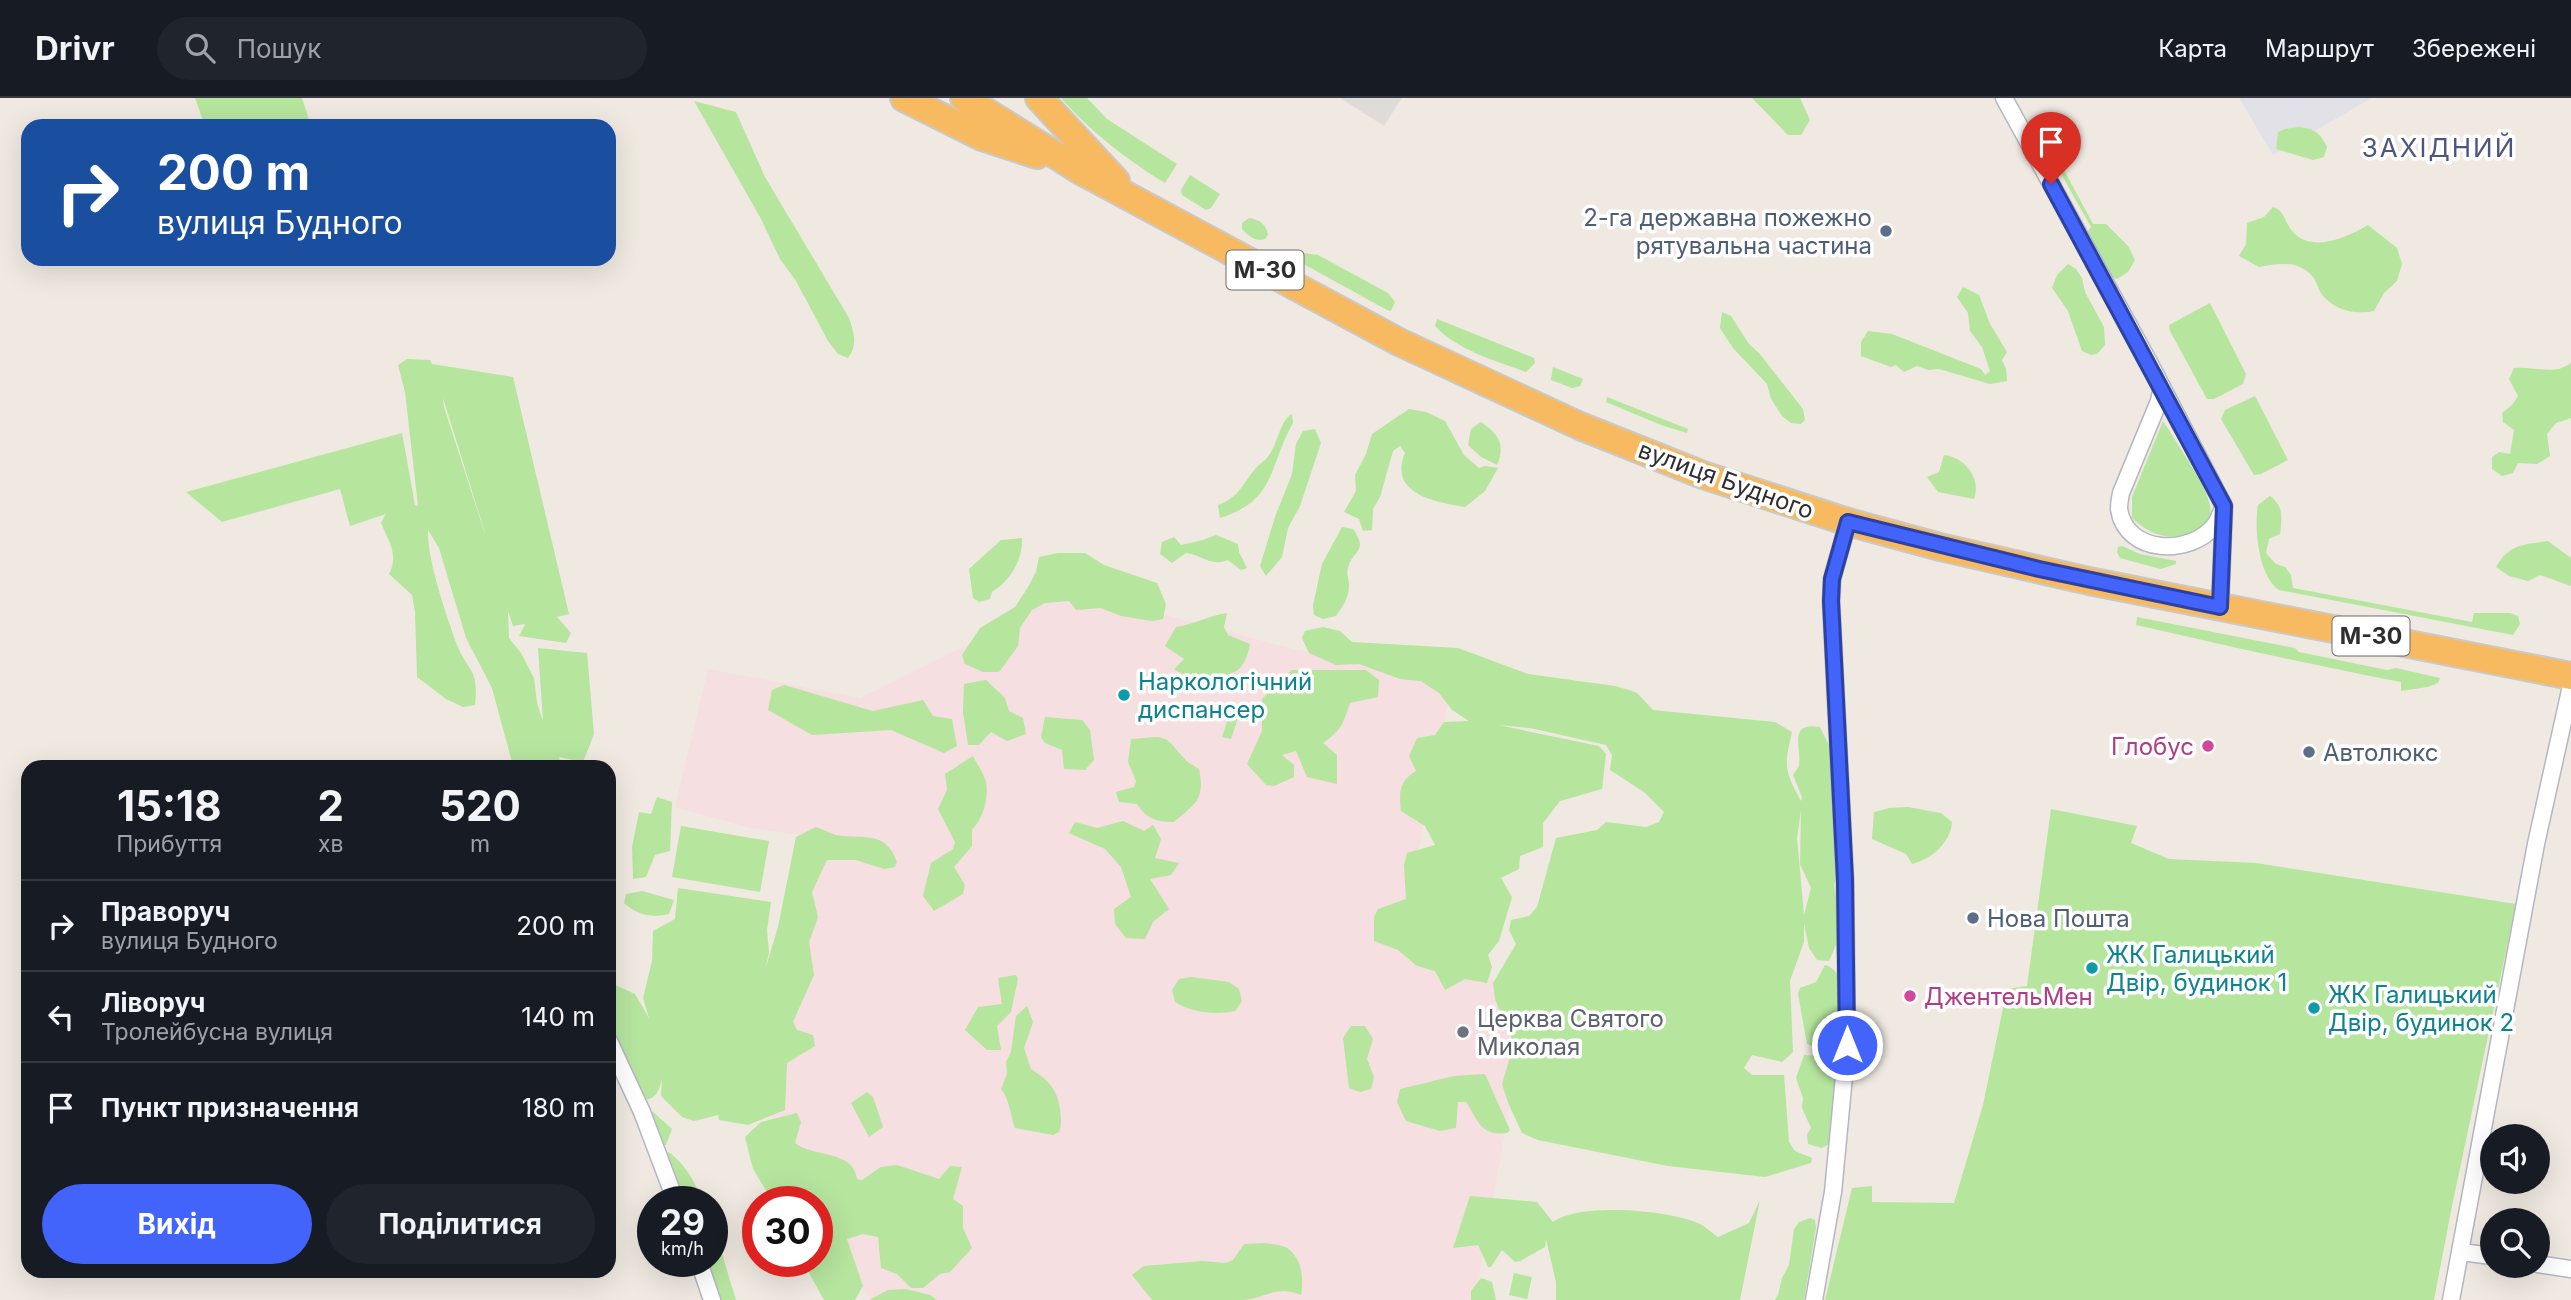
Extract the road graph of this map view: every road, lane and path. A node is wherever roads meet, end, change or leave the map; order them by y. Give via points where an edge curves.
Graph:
1 (904, 98) edge
2 (964, 98) edge
3 (1039, 98) edge
4 (2004, 98) edge
5 (1081, 171) junction
6 (1131, 198) junction
7 (2162, 387) junction
8 (2224, 506) junction
9 (1848, 522) junction
10 (2220, 607) junction
11 (2571, 676) edge
12 (2571, 686) edge
13 (616, 1056) edge
14 (670, 1186) edge
15 (2461, 1252) junction
16 (2480, 1254) edge
17 (2550, 1266) edge
18 (2571, 1269) edge
19 (704, 1277) edge
20 (712, 1300) edge
21 (1814, 1300) edge
22 (2451, 1300) edge

1 - 5 highway, М-30 via 982,136
2 - 5 highway, М-30
3 - 6 highway
4 - 7 street
5 - 6 highway, М-30
6 - 9 highway, вулиця Будного / М-30 via 1399,342 1530,404 1703,475
7 - 8 street
7 - 8 street via 2121,493 2119,509 2126,526 2141,541 2166,547 2192,544 2215,526
8 - 10 street
9 - 10 highway, вулиця Будного / М-30
9 - 21 street via 1832,579 1831,601 1845,880 1847,1045 1835,1181
10 - 11 highway, вулиця Будного / М-30
12 - 15 street via 2534,855
13 - 14 street
15 - 16 street
15 - 22 street
17 - 18 street
19 - 20 street

